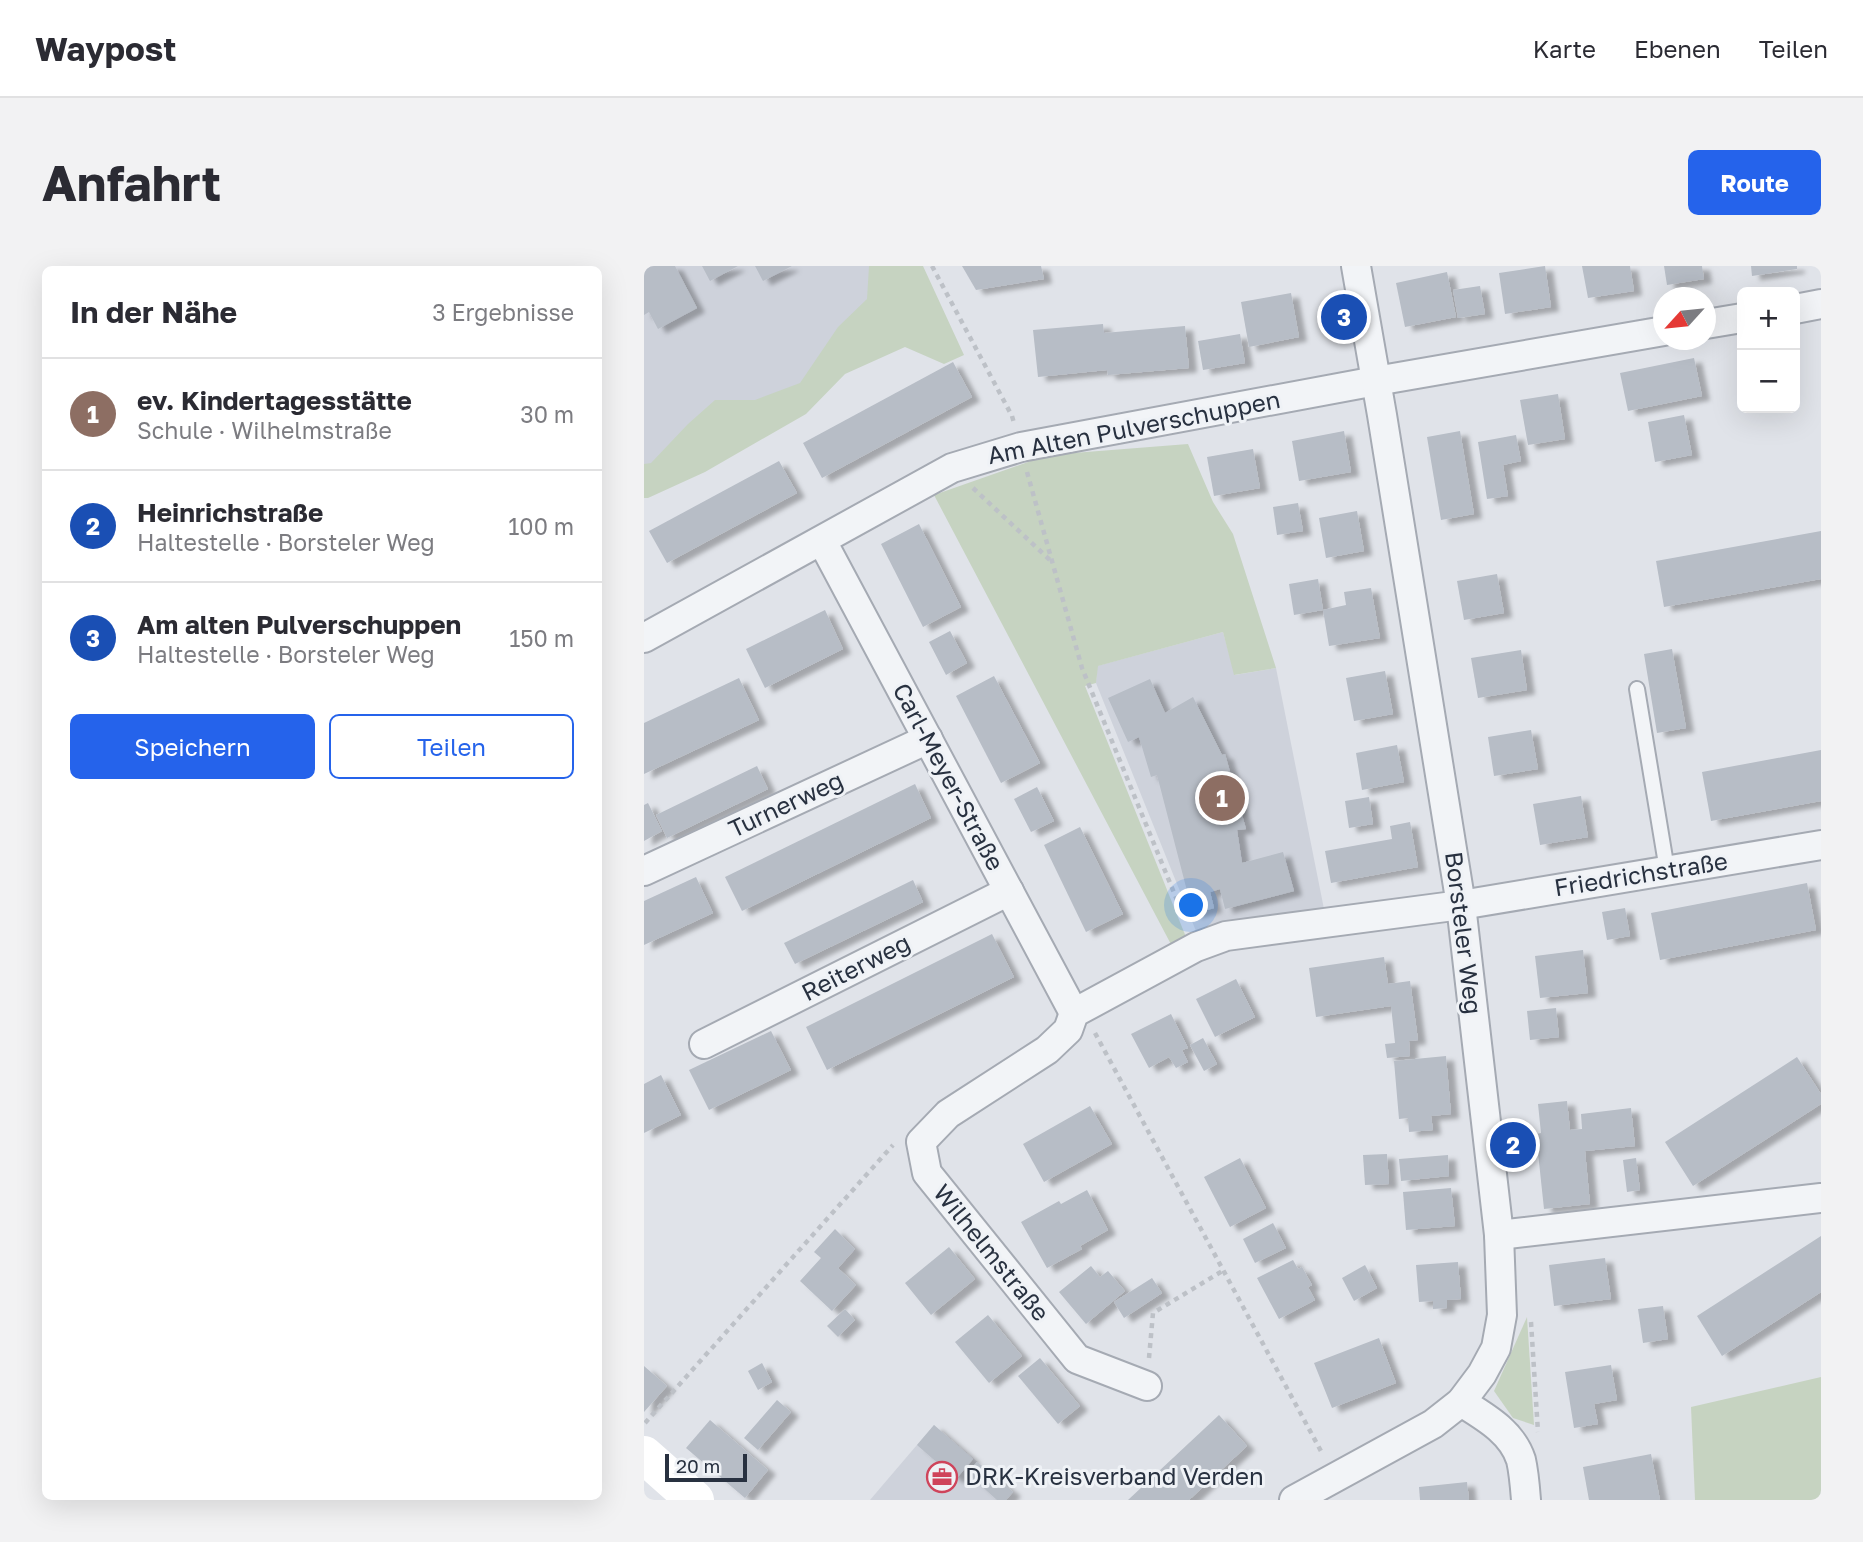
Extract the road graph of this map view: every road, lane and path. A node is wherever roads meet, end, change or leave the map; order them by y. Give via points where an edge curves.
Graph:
1 (932, 266) edge
2 (1356, 266) edge
3 (1821, 304) edge
4 (1800, 308) edge
5 (1737, 319) edge
6 (1716, 322) edge
7 (1653, 333) edge
8 (1376, 381) junction
9 (1021, 447) junction
10 (953, 468) junction
11 (822, 541) junction
12 (1051, 562) junction
13 (644, 638) edge
14 (1637, 689) dead end
15 (928, 739) junction
16 (1821, 845) edge
17 (1667, 870) junction
18 (644, 871) edge
19 (1009, 891) junction
20 (1461, 905) junction
21 (1196, 947) junction
22 (1074, 1013) junction
23 (704, 1044) dead end
24 (921, 1142) junction
25 (1821, 1198) edge
26 (1499, 1235) junction
27 (1224, 1270) junction
28 (1530, 1312) dead end
29 (1147, 1386) joint
30 (1461, 1402) junction
31 (644, 1424) edge
32 (1539, 1445) dead end
33 (644, 1455) edge
34 (1328, 1463) dead end
35 (695, 1500) edge
36 (1294, 1500) edge
37 (1526, 1500) edge

1 - 9 path via 1013,415
2 - 8 street, Borsteler Weg
3 - 4 street
5 - 6 street
7 - 8 street, Am Alten Pulverschuppen
8 - 9 street, Am Alten Pulverschuppen
8 - 20 street, Borsteler Weg
9 - 10 street, Am Alten Pulverschuppen
9 - 12 path
10 - 11 street, Am Alten Pulverschuppen
10 - 12 path
11 - 13 street, Am Alten Pulverschuppen
11 - 15 street, Carl-Meyer-Straße
12 - 21 path via 1082,668
14 - 17 lane
15 - 18 street, Turnerweg
15 - 19 street, Carl-Meyer-Straße
16 - 17 street, Friedrichstraße
17 - 20 street, Friedrichstraße
19 - 22 street, Carl-Meyer-Straße
19 - 23 street, Reiterweg
20 - 21 street via 1226,936
20 - 26 street, Borsteler Weg
21 - 22 street
22 - 24 street via 1068,1030 1047,1050 948,1114
22 - 27 path via 1097,1034
24 - 29 street, Wilhelmstraße via 927,1173 1077,1359
24 - 31 path via 896,1143
25 - 26 street
26 - 30 street, Borsteler Weg via 1502,1315 1496,1348
27 - 29 path via 1153,1313
27 - 34 path
28 - 32 path
30 - 36 street, Borsteler Weg via 1433,1424
30 - 37 street via 1496,1424 1511,1440 1521,1460
33 - 35 main road

